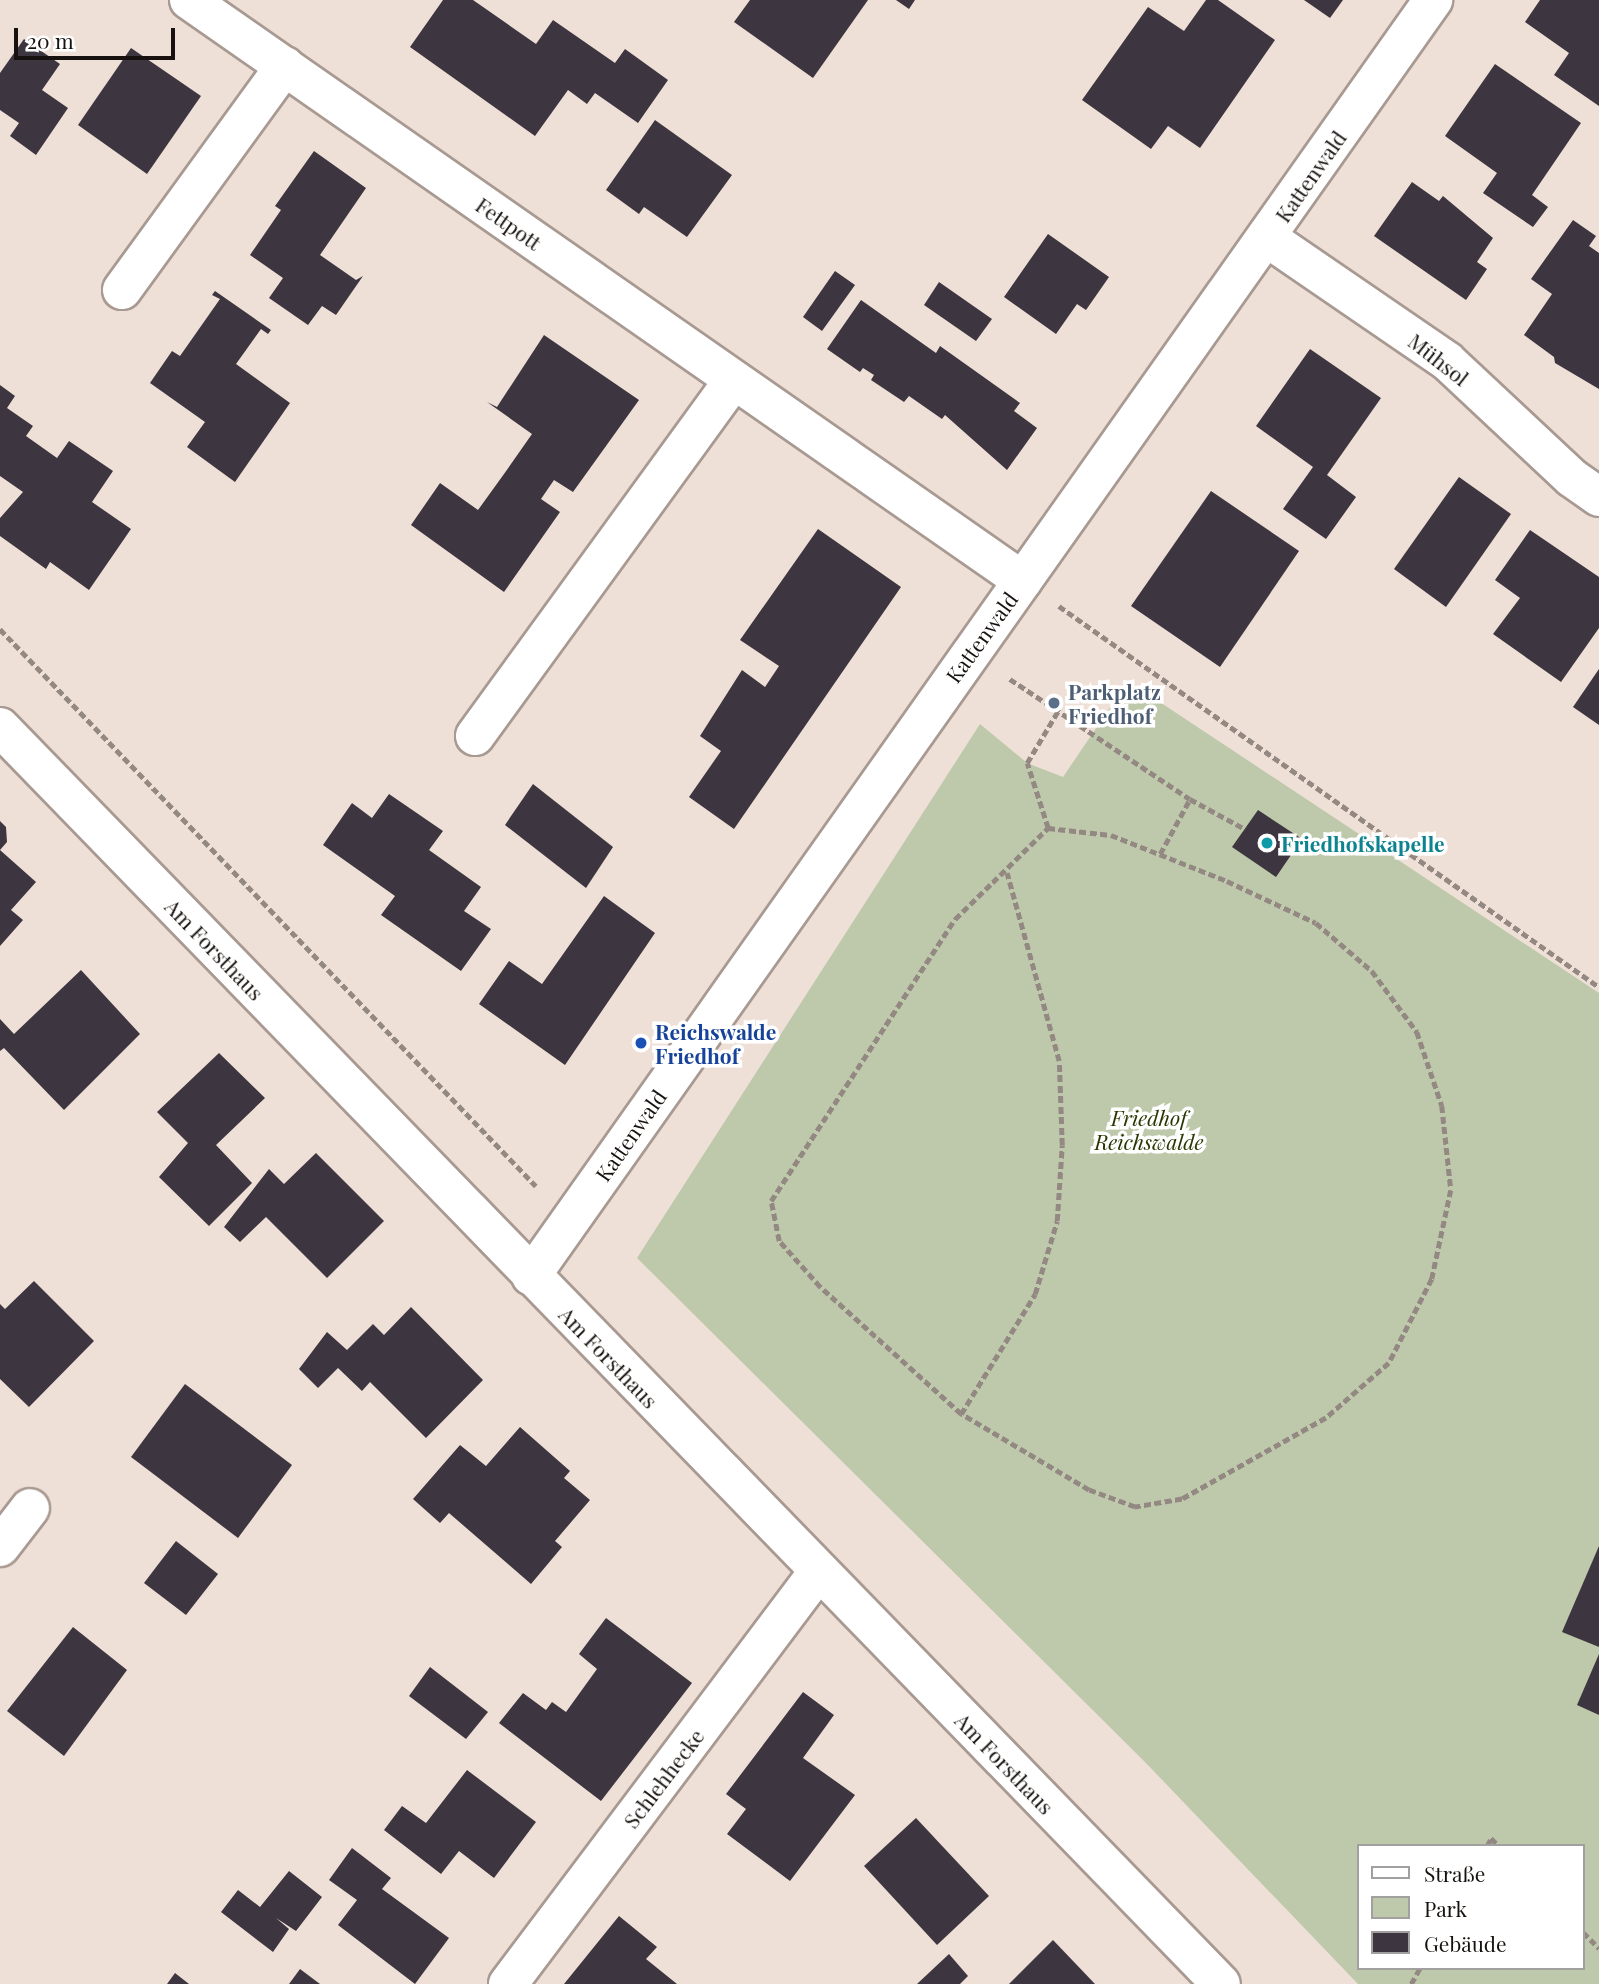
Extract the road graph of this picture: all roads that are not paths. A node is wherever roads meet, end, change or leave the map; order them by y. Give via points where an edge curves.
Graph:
1 (189, 0) edge
2 (1433, 0) edge
3 (285, 66) junction
4 (1266, 237) junction
5 (122, 290) dead end
6 (734, 380) junction
7 (1599, 497) edge
8 (1023, 581) junction
9 (0, 727) edge
10 (475, 736) dead end
11 (531, 1276) junction
12 (30, 1508) dead end
13 (0, 1547) edge
14 (818, 1572) junction
15 (508, 1984) edge
16 (1221, 1984) edge

1 - 3 street, Fettpott
2 - 4 street, Kattenwald
3 - 5 street
3 - 6 street, Fettpott
4 - 7 street, Mühsol via 1447,361 1572,478
4 - 8 street, Kattenwald
6 - 8 street, Fettpott
6 - 10 street
8 - 11 street, Kattenwald
9 - 11 street, Am Forsthaus
11 - 14 street, Am Forsthaus
12 - 13 street
14 - 15 street, Schlehhecke
14 - 16 street, Am Forsthaus

